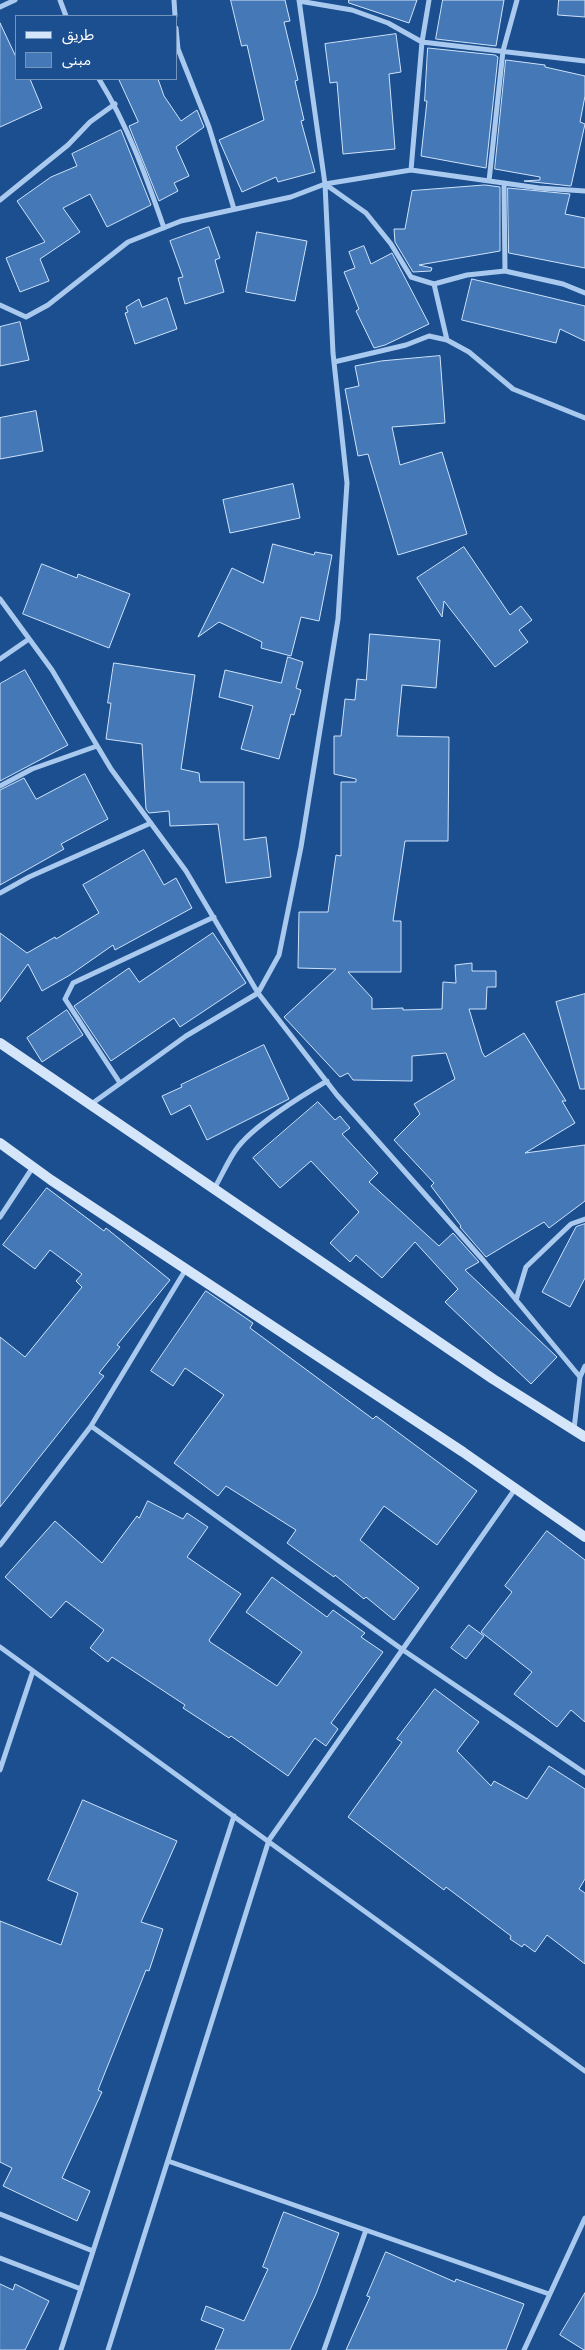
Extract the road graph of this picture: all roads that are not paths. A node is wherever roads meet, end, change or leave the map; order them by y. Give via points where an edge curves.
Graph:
1 (15, 0) edge
2 (60, 0) edge
3 (174, 0) edge
4 (428, 0) edge
5 (517, 0) edge
6 (299, 1) edge
7 (0, 6) edge
8 (66, 15) edge
9 (175, 15) edge
10 (422, 42) junction
11 (178, 48) edge
12 (503, 51) junction
13 (585, 61) edge
14 (100, 80) edge
15 (115, 104) junction
16 (410, 170) junction
17 (489, 181) junction
18 (504, 183) junction
19 (325, 184) junction
20 (585, 191) edge
21 (0, 200) edge
22 (234, 209) junction
23 (164, 228) junction
24 (505, 271) junction
25 (434, 284) junction
26 (585, 293) edge
27 (0, 305) edge
28 (447, 340) junction
29 (334, 362) junction
30 (585, 418) edge
31 (0, 599) edge
32 (29, 639) junction
33 (0, 659) edge
34 (97, 746) junction
35 (0, 786) edge
36 (151, 823) junction
37 (0, 893) edge
38 (214, 917) junction
39 (258, 993) junction
40 (0, 1043) edge
41 (327, 1081) junction
42 (120, 1083) junction
43 (89, 1105) junction
44 (0, 1143) edge
45 (34, 1167) junction
46 (214, 1190) junction
47 (0, 1217) edge
48 (585, 1219) edge
49 (186, 1269) junction
50 (516, 1300) junction
51 (585, 1366) edge
52 (580, 1377) junction
53 (91, 1426) junction
54 (574, 1429) junction
55 (585, 1437) edge
56 (516, 1489) junction
57 (585, 1537) edge
58 (0, 1545) edge
59 (0, 1646) edge
60 (402, 1650) junction
61 (33, 1671) junction
62 (0, 1770) edge
63 (585, 1773) edge
64 (234, 1816) junction
65 (269, 1840) junction
66 (585, 2072) edge
67 (168, 2161) junction
68 (0, 2214) edge
69 (585, 2218) edge
70 (366, 2230) junction
71 (93, 2251) junction
72 (0, 2258) edge
73 (81, 2289) junction
74 (549, 2294) junction
75 (61, 2350) edge
76 (108, 2350) edge
77 (324, 2350) edge
78 (524, 2350) edge

1 - 7 street
2 - 8 street
3 - 9 street
4 - 10 street
5 - 12 street
6 - 10 street via 352,10 388,23
6 - 19 street
10 - 12 street
10 - 16 street
11 - 22 street via 209,127
12 - 13 street
12 - 17 street
14 - 15 street
15 - 21 street
15 - 23 street via 142,164
16 - 17 street
16 - 19 street
17 - 18 street
18 - 20 street
18 - 24 street
19 - 22 street via 291,197
19 - 25 street via 366,213 411,276
19 - 29 street
22 - 23 street
23 - 27 street via 128,242 48,305 26,317
24 - 25 street via 467,275
24 - 26 street via 563,284
25 - 28 street
28 - 29 street via 429,336
28 - 30 street via 469,352 512,389
29 - 39 street via 347,483 338,619 301,847 279,954
31 - 32 street
32 - 33 street
32 - 34 street via 52,670
34 - 35 street via 32,768
34 - 36 street
36 - 37 street
36 - 38 street
38 - 39 street
38 - 42 street via 73,982 65,998
39 - 41 street
39 - 42 street via 186,1036
40 - 43 street
41 - 46 street via 264,1123 236,1150
41 - 50 street
42 - 43 street
43 - 46 street
44 - 45 street
45 - 47 street
45 - 49 street
46 - 54 street
48 - 50 street via 571,1224 526,1267
49 - 53 street
49 - 56 street
50 - 52 street
51 - 52 street
52 - 54 street
53 - 58 street
53 - 60 street
54 - 55 street
56 - 57 street
56 - 60 street
59 - 61 street
60 - 63 street
60 - 65 street
61 - 62 street
61 - 64 street
64 - 65 street
64 - 71 street
65 - 66 street
65 - 67 street
67 - 70 street
67 - 76 street
68 - 71 street
69 - 74 street
70 - 74 street
70 - 77 street
71 - 73 street
72 - 73 street
73 - 75 street
74 - 78 street

